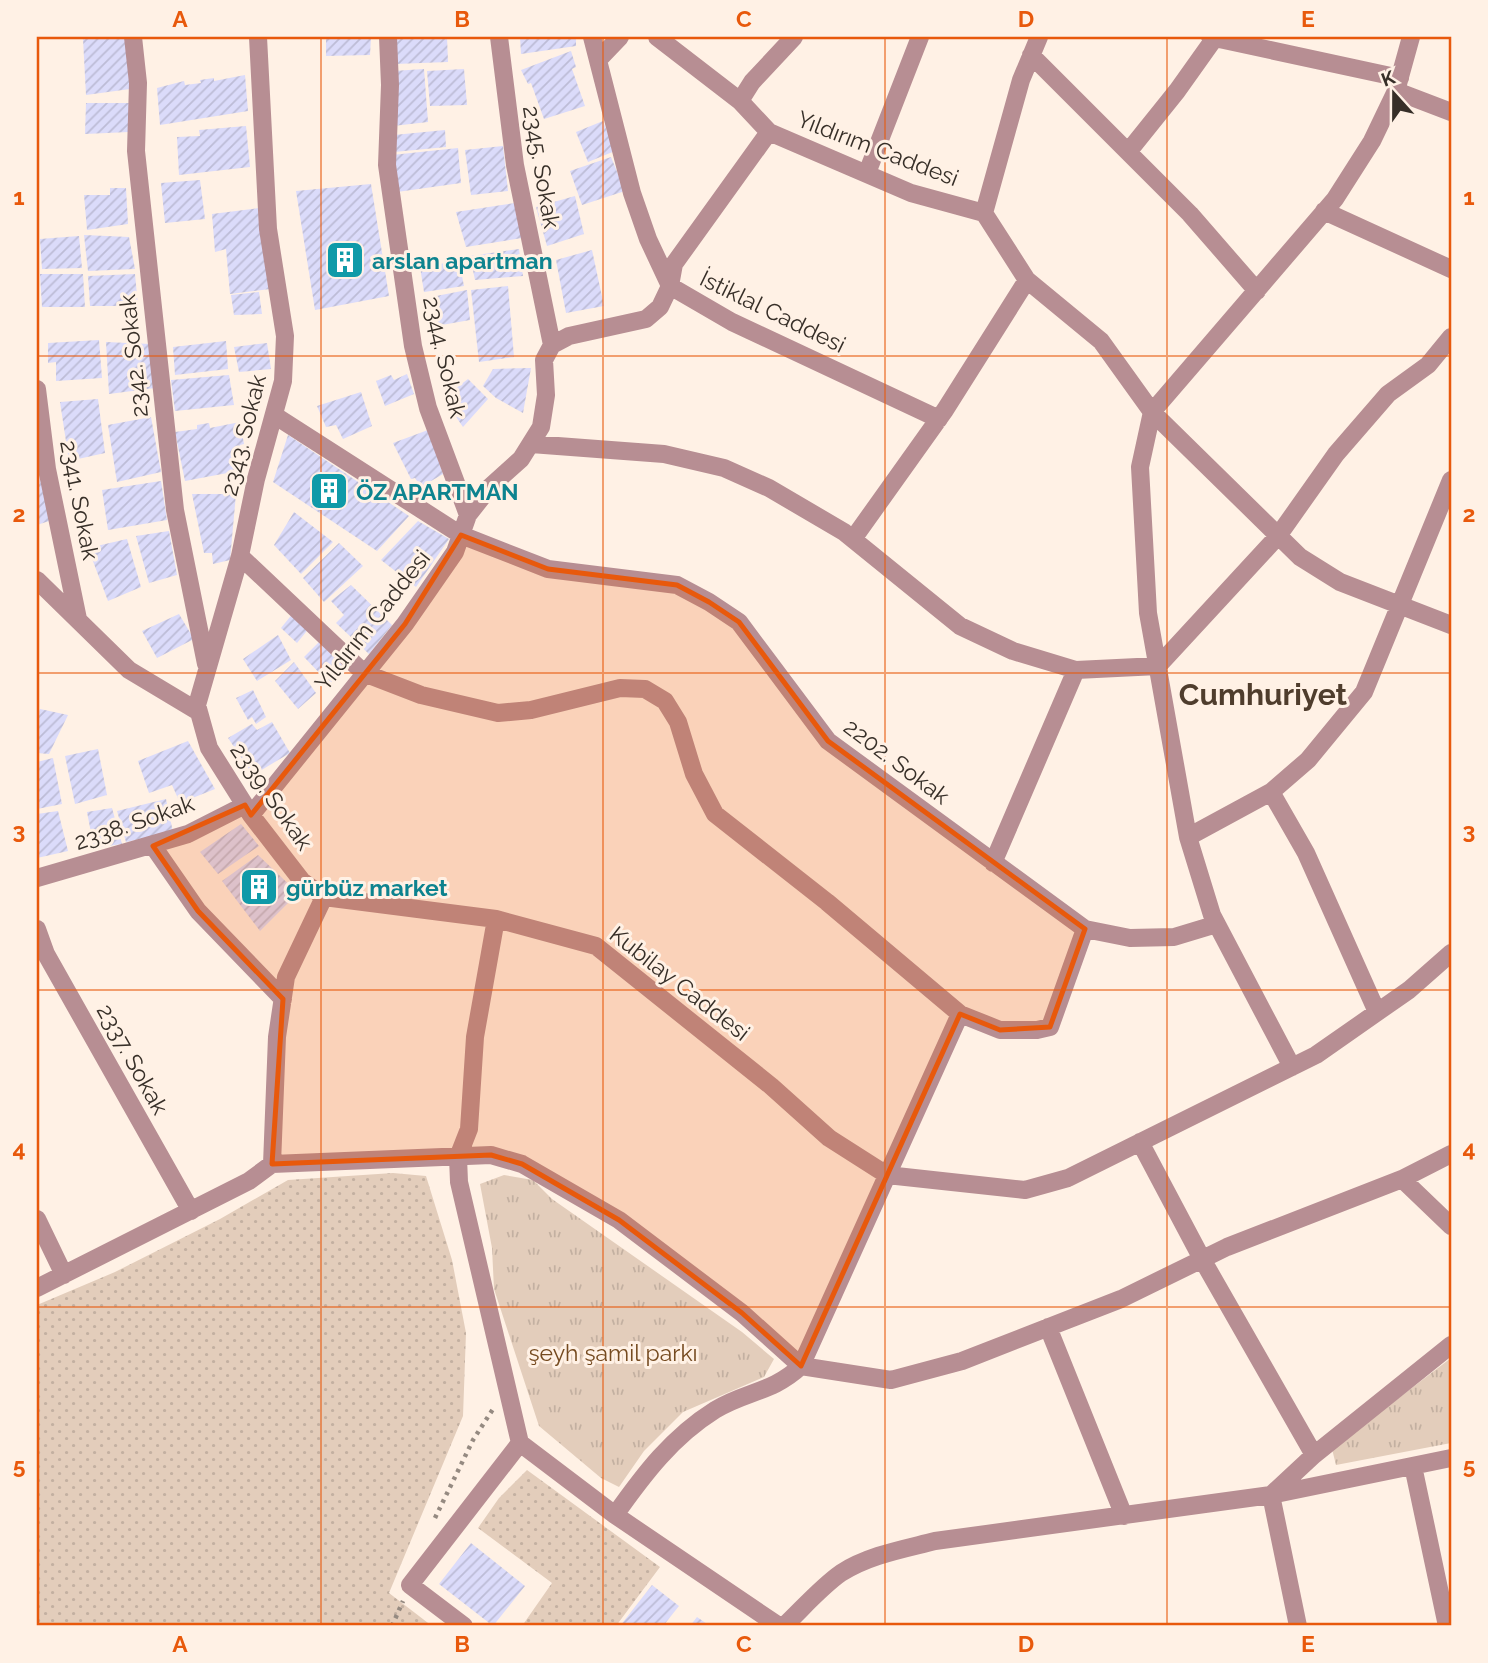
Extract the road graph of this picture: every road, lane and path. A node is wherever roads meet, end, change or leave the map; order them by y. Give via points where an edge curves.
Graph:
1 (133, 37) edge
2 (258, 37) edge
3 (388, 37) edge
4 (499, 37) edge
5 (592, 37) edge
6 (620, 37) edge
7 (657, 37) edge
8 (794, 37) edge
9 (920, 37) edge
10 (1040, 37) edge
11 (1411, 37) edge
12 (1212, 38) edge
13 (1031, 55) junction
14 (598, 60) junction
15 (1398, 85) junction
16 (740, 101) junction
17 (1451, 112) edge
18 (769, 132) junction
19 (1128, 152) junction
20 (867, 173) junction
21 (1324, 211) junction
22 (984, 214) junction
23 (1451, 269) edge
24 (1027, 280) junction
25 (670, 286) junction
26 (1257, 291) junction
27 (1451, 337) edge
28 (552, 345) junction
29 (37, 389) edge
30 (1152, 412) junction
31 (274, 415) junction
32 (939, 419) junction
33 (531, 444) junction
34 (1451, 480) edge
35 (468, 515) junction
36 (461, 535) junction
37 (1278, 536) junction
38 (853, 539) junction
39 (240, 556) junction
40 (37, 580) edge
41 (1398, 604) junction
42 (78, 619) junction
43 (1451, 625) edge
44 (1158, 666) junction
45 (206, 667) junction
46 (1076, 670) junction
47 (364, 673) junction
48 (199, 712) junction
49 (1271, 792) junction
50 (248, 810) junction
51 (1188, 837) junction
52 (153, 846) junction
53 (993, 863) junction
54 (37, 878) edge
55 (324, 897) junction
56 (496, 919) junction
57 (1217, 924) junction
58 (37, 929) edge
59 (1085, 929) junction
60 (1451, 953) edge
61 (283, 999) junction
62 (1377, 1012) junction
63 (960, 1014) junction
64 (1292, 1067) junction
65 (1140, 1142) junction
66 (1451, 1154) edge
67 (458, 1157) junction
68 (272, 1164) junction
69 (887, 1175) junction
70 (1402, 1179) junction
71 (191, 1211) junction
72 (37, 1219) edge
73 (1451, 1226) edge
74 (1202, 1259) junction
75 (64, 1275) junction
76 (37, 1287) edge
77 (1048, 1327) junction
78 (1451, 1345) edge
79 (801, 1366) junction
80 (520, 1443) junction
81 (1314, 1455) junction
82 (1451, 1458) edge
83 (1413, 1466) junction
84 (1271, 1495) junction
85 (615, 1515) junction
86 (1124, 1516) junction
87 (464, 1626) edge
88 (779, 1626) edge
89 (784, 1626) edge
90 (1298, 1626) edge
91 (1447, 1626) edge

1 - 45 street, 2342. Sokak via 138,83 136,151 172,484
2 - 31 street, 2343. Sokak via 268,229 285,337 283,381
3 - 35 street, 2344. Sokak via 387,165 414,346 428,408
4 - 28 street, 2345. Sokak via 515,165
5 - 14 street, İstiklal Caddesi
6 - 14 street
7 - 16 street
8 - 16 street
9 - 20 street
10 - 13 street
11 - 15 street
12 - 15 street
12 - 19 street
13 - 19 street
13 - 22 street
14 - 25 street, İstiklal Caddesi via 632,193
15 - 17 street
15 - 21 street via 1372,141
16 - 18 street
18 - 20 street, Yıldırım Caddesi
18 - 25 street, Yıldırım Caddesi via 674,264
19 - 26 street via 1227,253
20 - 22 street, Yıldırım Caddesi via 911,193
21 - 23 street
21 - 26 street
22 - 24 street
24 - 30 street via 1101,341
24 - 32 street
25 - 28 street, Yıldırım Caddesi via 660,307 646,319 569,336
25 - 32 street, İstiklal Caddesi via 732,322
26 - 30 street
27 - 37 street via 1428,365 1388,394 1336,454
28 - 33 street, Yıldırım Caddesi via 544,360 546,395 541,427
29 - 42 street, 2341. Sokak via 47,469
30 - 37 street
30 - 44 street via 1140,467 1148,613
31 - 36 street, 2202. Sokak
31 - 39 street, 2343. Sokak
32 - 38 street
33 - 35 street, Yıldırım Caddesi
33 - 38 street via 664,454 724,468 769,488
34 - 41 street
35 - 36 street, Yıldırım Caddesi
36 - 47 street, Yıldırım Caddesi via 456,552
36 - 53 street, 2202. Sokak via 548,569 677,585 709,602 739,622 828,741
37 - 41 street via 1300,558 1340,582
37 - 44 street
38 - 46 street via 960,626 1013,651
39 - 45 street, 2343. Sokak
39 - 47 street
40 - 42 street
41 - 43 street
41 - 49 street via 1364,692 1308,760
42 - 48 street via 129,670
44 - 46 street
44 - 51 street
45 - 48 street, 2343. Sokak
46 - 53 street
47 - 50 street, Yıldırım Caddesi
47 - 63 street via 421,695 498,713 531,710 620,688 645,689 665,701 678,722 694,774 715,814
48 - 50 street, 2339. Sokak via 209,748
49 - 51 street
49 - 62 street via 1312,864
50 - 52 street, 2338. Sokak
50 - 55 street, 2339. Sokak via 302,881
51 - 57 street
52 - 54 street, 2338. Sokak
52 - 61 street via 198,911
53 - 59 street, 2202. Sokak
55 - 56 street, Kubilay Caddesi
55 - 61 street via 286,977
56 - 67 street via 475,1037 469,1129
56 - 69 street, Kubilay Caddesi via 596,946 829,1138
57 - 59 street, 2202. Sokak via 1174,937 1130,938
57 - 64 street
58 - 71 street, 2337. Sokak via 46,954
59 - 63 street via 1050,1027 1000,1030
60 - 62 street
61 - 68 street
62 - 64 street
63 - 69 street
64 - 65 street
65 - 69 street via 1068,1178 1025,1190
65 - 74 street
66 - 70 street
67 - 68 street
67 - 79 street via 491,1155 559,1183 693,1275
67 - 80 street via 459,1182
68 - 71 street
69 - 79 street
70 - 73 street
70 - 74 street
71 - 75 street
72 - 75 street
74 - 77 street via 1121,1299
74 - 81 street
75 - 76 street
77 - 79 street via 962,1361 891,1380
77 - 86 street
78 - 81 street
79 - 85 street via 783,1382 718,1408 687,1430 664,1450
80 - 85 street
80 - 87 street via 410,1584
81 - 84 street
82 - 83 street
83 - 84 street
83 - 91 street
84 - 86 street
84 - 90 street
85 - 88 street
86 - 89 street via 935,1541 873,1557 841,1574

